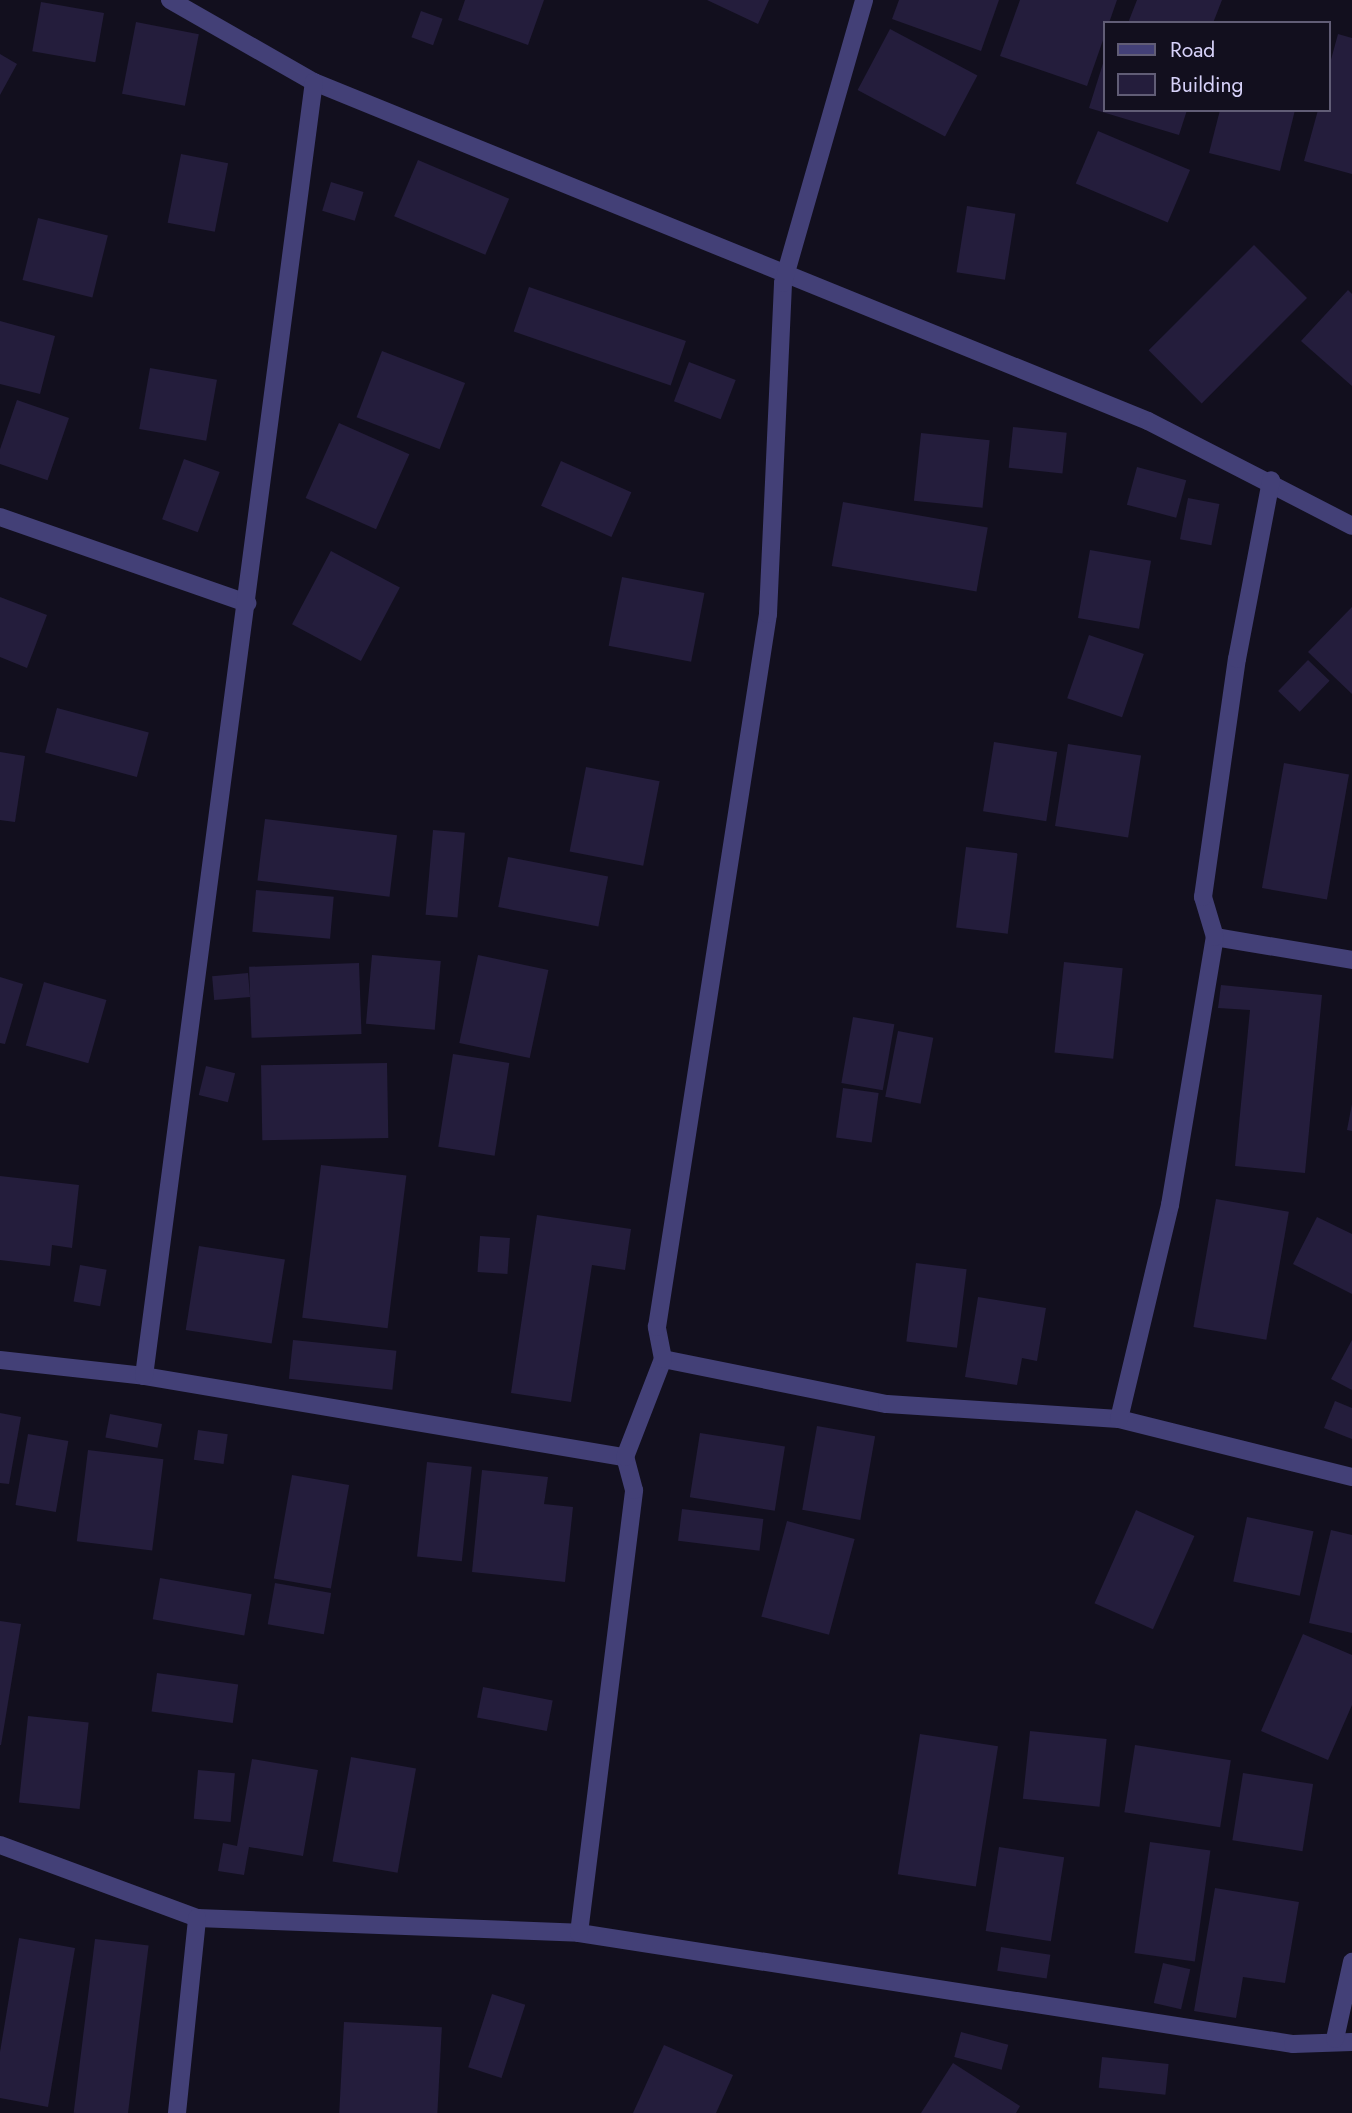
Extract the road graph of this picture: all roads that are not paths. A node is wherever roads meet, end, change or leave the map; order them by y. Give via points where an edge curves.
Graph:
1 (170, 0) edge
2 (864, 0) edge
3 (314, 82) junction
4 (786, 274) junction
5 (1271, 480) junction
6 (0, 517) edge
7 (1352, 526) edge
8 (247, 603) junction
9 (1215, 937) junction
10 (1352, 960) edge
11 (663, 1359) junction
12 (0, 1360) edge
13 (144, 1376) junction
14 (1119, 1419) junction
15 (625, 1457) junction
16 (1352, 1477) edge
17 (0, 1845) edge
18 (197, 1918) junction
19 (579, 1933) junction
20 (1352, 1962) edge
21 (1344, 2041) edge
22 (177, 2113) edge

1 - 3 street
2 - 4 street
3 - 4 street
3 - 8 street
4 - 5 street via 1147,421
4 - 11 street via 768,614 657,1327
5 - 7 street
5 - 9 street via 1237,659 1203,897
6 - 8 street
8 - 13 street
9 - 10 street
9 - 14 street via 1170,1205
11 - 14 street via 887,1404
11 - 15 street
12 - 13 street
13 - 15 street
14 - 16 street
15 - 19 street via 634,1490
17 - 18 street
18 - 19 street
18 - 22 street
19 - 21 street via 1293,2044
20 - 21 street

